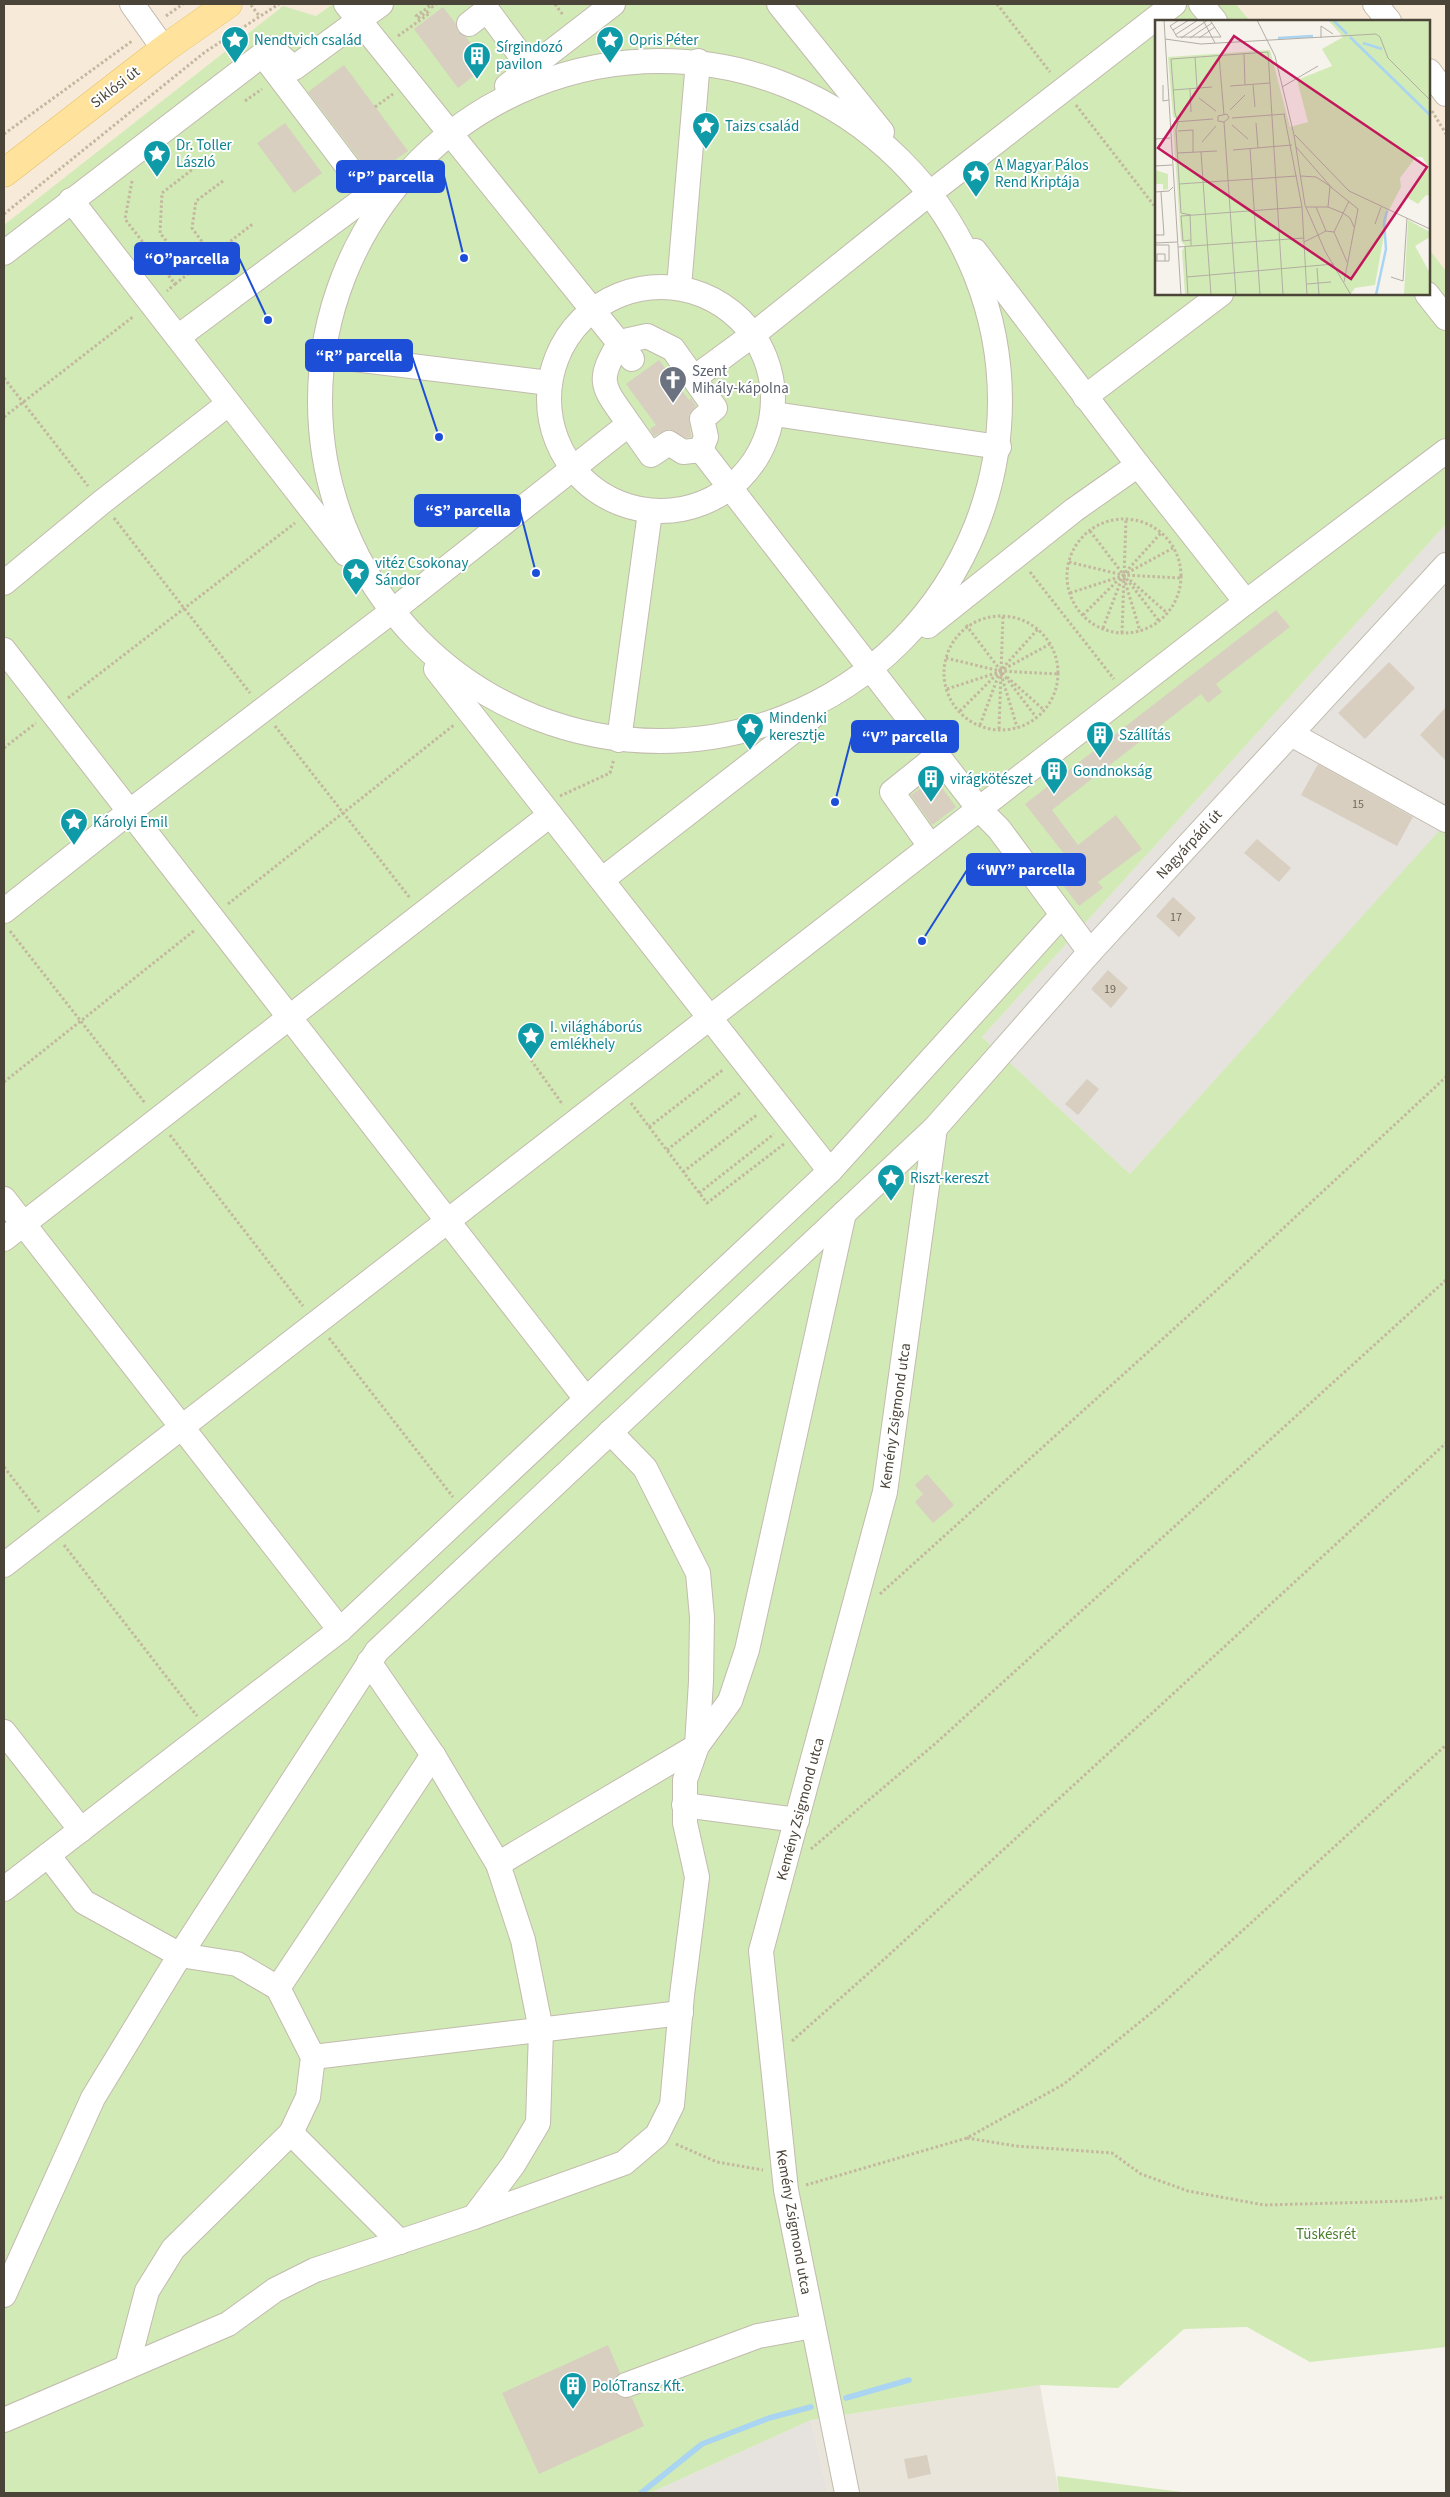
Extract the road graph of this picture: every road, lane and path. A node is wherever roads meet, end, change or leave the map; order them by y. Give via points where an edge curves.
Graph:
1 (132, 4) edge
2 (184, 4) edge
3 (228, 4) edge
4 (249, 4) edge
5 (279, 4) edge
6 (381, 4) edge
7 (436, 4) edge
8 (613, 4) edge
9 (780, 4) edge
10 (1174, 4) edge
11 (1201, 4) edge
12 (1375, 4) edge
13 (428, 5) edge
14 (353, 12) edge
15 (260, 16) junction
16 (1214, 20) edge
17 (1388, 20) edge
18 (469, 24) dead end
19 (156, 39) junction
20 (382, 48) junction
21 (263, 55) junction
22 (698, 61) junction
23 (530, 68) junction
24 (1430, 72) edge
25 (1446, 94) edge
26 (383, 101) dead end
27 (375, 107) dead end
28 (1430, 108) edge
29 (449, 130) junction
30 (4, 134) edge
31 (1446, 134) edge
32 (206, 159) dead end
33 (10, 165) edge
34 (132, 177) dead end
35 (223, 181) dead end
36 (930, 193) junction
37 (370, 196) junction
38 (71, 200) junction
39 (4, 214) edge
40 (254, 223) dead end
41 (4, 253) edge
42 (212, 255) junction
43 (244, 265) dead end
44 (191, 272) junction
45 (175, 284) junction
46 (679, 287) junction
47 (1220, 295) edge
48 (1428, 295) edge
49 (151, 302) junction
50 (594, 310) junction
51 (1446, 318) edge
52 (754, 334) junction
53 (178, 337) junction
54 (626, 351) junction
55 (320, 355) junction
56 (4, 378) edge
57 (694, 378) junction
58 (549, 382) junction
59 (1086, 397) junction
60 (23, 403) junction
61 (228, 404) junction
62 (774, 414) junction
63 (4, 418) edge
64 (630, 424) junction
65 (998, 447) junction
66 (701, 450) junction
67 (1446, 451) edge
68 (1138, 465) junction
69 (572, 469) junction
70 (731, 489) junction
71 (102, 502) junction
72 (312, 510) junction
73 (1074, 510) junction
74 (650, 512) junction
75 (1126, 519) junction
76 (1090, 531) junction
77 (1161, 533) junction
78 (1173, 548) junction
79 (1017, 555) junction
80 (1069, 562) junction
81 (1446, 565) edge
82 (1124, 575) junction
83 (1181, 578) junction
84 (4, 583) edge
85 (1070, 593) junction
86 (1246, 602) junction
87 (952, 607) junction
88 (184, 609) junction
89 (392, 612) junction
90 (1167, 613) junction
91 (1083, 615) junction
92 (1003, 616) junction
93 (1159, 621) junction
94 (967, 627) junction
95 (1103, 628) junction
96 (1038, 629) junction
97 (1140, 631) junction
98 (1122, 633) junction
99 (1050, 644) junction
100 (4, 650) edge
101 (946, 658) junction
102 (870, 671) junction
103 (1000, 672) junction
104 (1058, 674) junction
105 (947, 689) junction
106 (1126, 694) junction
107 (263, 710) junction
108 (1044, 710) junction
109 (51, 711) junction
110 (469, 712) junction
111 (960, 712) junction
112 (1036, 718) junction
113 (980, 725) junction
114 (1017, 727) junction
115 (999, 730) junction
116 (1291, 734) junction
117 (619, 740) junction
118 (4, 748) edge
119 (937, 756) junction
120 (979, 808) junction
121 (546, 810) junction
122 (129, 812) junction
123 (343, 813) junction
124 (1446, 820) edge
125 (930, 846) junction
126 (603, 879) junction
127 (423, 914) junction
128 (1062, 916) junction
129 (211, 917) junction
130 (7, 921) edge
131 (1090, 952) junction
132 (290, 1018) junction
133 (710, 1018) junction
134 (81, 1021) junction
135 (740, 1056) junction
136 (531, 1060) dead end
137 (1446, 1077) edge
138 (758, 1079) junction
139 (4, 1082) edge
140 (619, 1087) junction
141 (775, 1100) junction
142 (158, 1119) junction
143 (576, 1121) junction
144 (649, 1127) junction
145 (935, 1128) junction
146 (667, 1150) junction
147 (830, 1171) junction
148 (683, 1172) junction
149 (700, 1193) junction
150 (4, 1199) edge
151 (844, 1213) junction
152 (447, 1221) junction
153 (23, 1224) junction
154 (4, 1239) edge
155 (1446, 1280) edge
156 (317, 1323) junction
157 (586, 1399) junction
158 (182, 1428) junction
159 (610, 1432) junction
160 (1446, 1443) edge
161 (4, 1468) edge
162 (465, 1513) junction
163 (51, 1528) junction
164 (4, 1565) edge
165 (854, 1607) junction
166 (340, 1630) junction
167 (369, 1662) junction
168 (209, 1731) junction
169 (4, 1732) edge
170 (1446, 1745) edge
171 (697, 1746) junction
172 (433, 1755) junction
173 (684, 1805) junction
174 (797, 1820) junction
175 (81, 1830) junction
176 (48, 1855) junction
177 (498, 1864) junction
178 (785, 1864) junction
179 (4, 1889) edge
180 (180, 1955) junction
181 (278, 1988) junction
182 (681, 2013) junction
183 (541, 2030) junction
184 (313, 2058) junction
185 (771, 2058) junction
186 (291, 2133) junction
187 (657, 2135) junction
188 (967, 2138) junction
189 (785, 2181) junction
190 (1446, 2197) edge
191 (474, 2217) junction
192 (400, 2242) junction
193 (14, 2249) edge
194 (4, 2294) edge
195 (814, 2326) junction
196 (127, 2367) junction
197 (626, 2385) dead end
198 (4, 2420) edge
199 (847, 2493) edge

1 - 19 street
2 - 19 path
3 - 19 main road, Siklósi út
4 - 15 path
5 - 15 path
6 - 14 street
7 - 13 path
8 - 23 street
9 - 36 street
10 - 36 street
11 - 16 street
12 - 17 street
13 - 20 path via 416,16 418,18 429,11 431,14
14 - 20 street
14 - 21 street via 294,68 271,48
15 - 39 path via 205,52
18 - 23 street via 487,10
19 - 30 path
19 - 33 main road, Siklósi út
20 - 29 street
21 - 37 street
21 - 38 street
22 - 29 street via 610,62 581,70 525,86
22 - 36 street via 786,83 866,128
22 - 46 street
23 - 29 street
24 - 25 street
26 - 27 path
28 - 31 path
29 - 37 street
29 - 50 street
29 - 55 street via 387,193 377,210 343,270
32 - 44 path via 162,193 160,233
34 - 45 path via 125,219
35 - 42 path via 196,201 192,228
36 - 52 street
36 - 59 street
36 - 65 street via 975,270 999,357
37 - 53 street
38 - 41 street
38 - 49 street
40 - 42 path
42 - 43 path
42 - 44 path
44 - 45 path
45 - 49 path
46 - 50 street via 630,290
46 - 52 street via 721,303
47 - 59 street
48 - 51 street
49 - 53 street
49 - 60 path
50 - 54 street
50 - 58 street via 587,313 561,344
52 - 57 street
52 - 62 street via 771,372
53 - 61 street
54 - 57 street via 647,336 673,349
54 - 64 street via 606,364 604,388
55 - 58 street
55 - 89 street via 321,446 345,534
56 - 60 path
57 - 66 street via 715,408 702,419 706,437
58 - 69 street via 552,428
59 - 68 street
60 - 63 path
60 - 71 path
61 - 71 street
61 - 72 street
62 - 65 street
62 - 70 street via 760,456
64 - 66 street via 651,455 669,443 683,452
64 - 69 street
65 - 102 street via 976,532 932,608
66 - 70 street
67 - 86 street
68 - 73 street
68 - 86 street
69 - 74 street via 607,499
69 - 89 street
70 - 74 street via 693,509
70 - 102 street
71 - 84 street
71 - 88 path
72 - 88 path
72 - 89 street
73 - 76 path
73 - 79 street
74 - 117 street
75 - 76 path via 1113,520
75 - 77 path via 1138,521
75 - 82 path
76 - 80 path via 1074,550
76 - 82 path
77 - 78 path
77 - 82 path
78 - 82 path
78 - 83 path
79 - 87 street
79 - 106 path
80 - 82 path
80 - 85 path
81 - 116 street, Nagyárpádi út
82 - 83 path
82 - 85 path
82 - 90 path
82 - 91 path
82 - 93 path
82 - 95 path
82 - 97 path
82 - 98 path
83 - 90 path via 1177,597
85 - 91 path
86 - 106 street
87 - 94 path
87 - 102 street
88 - 107 path
88 - 109 path
89 - 107 street
89 - 110 street
89 - 117 street via 455,675 533,718
90 - 93 path
91 - 95 path
92 - 94 path via 978,620
92 - 96 path via 1015,617
92 - 103 path
93 - 97 path
94 - 101 path
94 - 103 path
95 - 98 path
96 - 99 path
96 - 103 path
97 - 98 path
99 - 103 path
99 - 104 path
100 - 109 street
101 - 103 path
101 - 105 path
102 - 117 street via 794,716 708,740
102 - 119 street
102 - 126 street
103 - 104 path
103 - 105 path
103 - 108 path
103 - 111 path
103 - 112 path
103 - 113 path
103 - 114 path
103 - 115 path
104 - 108 path via 1056,687
105 - 111 path
106 - 120 street
107 - 122 street
107 - 123 path
108 - 112 path
109 - 118 path
109 - 122 street
110 - 121 street
110 - 123 path
111 - 113 path
112 - 114 path
113 - 115 path
114 - 115 path
116 - 124 street
116 - 131 street, Nagyárpádi út
117 - 121 path via 610,773
119 - 120 street
119 - 125 street via 892,792
120 - 125 street
120 - 128 street via 999,829
121 - 126 street
121 - 127 street
122 - 129 street
122 - 130 street
123 - 127 path
123 - 129 path
125 - 133 street
126 - 133 street
127 - 132 street
128 - 131 street
128 - 147 street
129 - 132 street
129 - 134 path
130 - 134 path
131 - 145 street, Nagyárpádi út
132 - 142 street
132 - 152 street
133 - 135 street
133 - 140 street
134 - 139 path
134 - 142 path
135 - 138 street
135 - 144 path
136 - 143 path
137 - 165 path via 884,1592
138 - 141 street
138 - 146 path
140 - 143 street
140 - 144 path
141 - 147 street
141 - 148 path
142 - 153 street
142 - 156 path
143 - 152 street
144 - 146 path
145 - 151 street, Nagyárpádi út
145 - 165 street, Kemény Zsigmond utca via 885,1492
146 - 148 path
147 - 157 street
148 - 149 path
149 - 149 path via 777,1132 786,1143 707,1203
150 - 153 street
151 - 159 street, Nagyárpádi út
151 - 171 street via 747,1650 730,1700
152 - 156 street
152 - 157 street
153 - 154 street
153 - 158 street
155 - 178 path via 936,1742 804,1855
156 - 158 street
156 - 162 path
157 - 162 street
158 - 163 street
158 - 166 street
159 - 167 street, Nagyárpádi út
159 - 171 street via 644,1468 698,1573 702,1681
160 - 185 path via 886,1958
161 - 163 path
162 - 166 street
163 - 164 street
163 - 168 path
165 - 174 street, Kemény Zsigmond utca
166 - 168 street
167 - 172 street
167 - 180 street, Nagyárpádi út
168 - 175 street
169 - 175 street
170 - 188 path via 1162,2004 1064,2084
171 - 173 street via 685,1780
171 - 177 street
172 - 177 street
172 - 181 street
173 - 174 street
173 - 182 street via 697,1876
174 - 178 street, Kemény Zsigmond utca
175 - 176 street
176 - 179 street
176 - 180 street via 84,1902
177 - 183 street via 523,1940
178 - 185 street, Kemény Zsigmond utca via 761,1951
180 - 181 street via 236,1964
180 - 193 street, Nagyárpádi út via 93,2098
181 - 184 street
182 - 183 street
182 - 187 street via 672,2104
183 - 184 street
183 - 191 street via 538,2124 513,2165
184 - 186 street via 308,2097
185 - 189 street, Kemény Zsigmond utca
186 - 192 street
186 - 196 street via 172,2249 148,2291
187 - 189 path via 717,2162
187 - 191 street via 624,2163
188 - 189 path
188 - 190 path via 1016,2146 1112,2153 1141,2174 1188,2191 1264,2205
189 - 195 street, Kemény Zsigmond utca
191 - 192 street
192 - 196 street via 315,2270 275,2290 228,2324
193 - 194 street, Nagyárpádi út
195 - 197 street via 758,2336
195 - 199 street, Kemény Zsigmond utca
196 - 198 street

